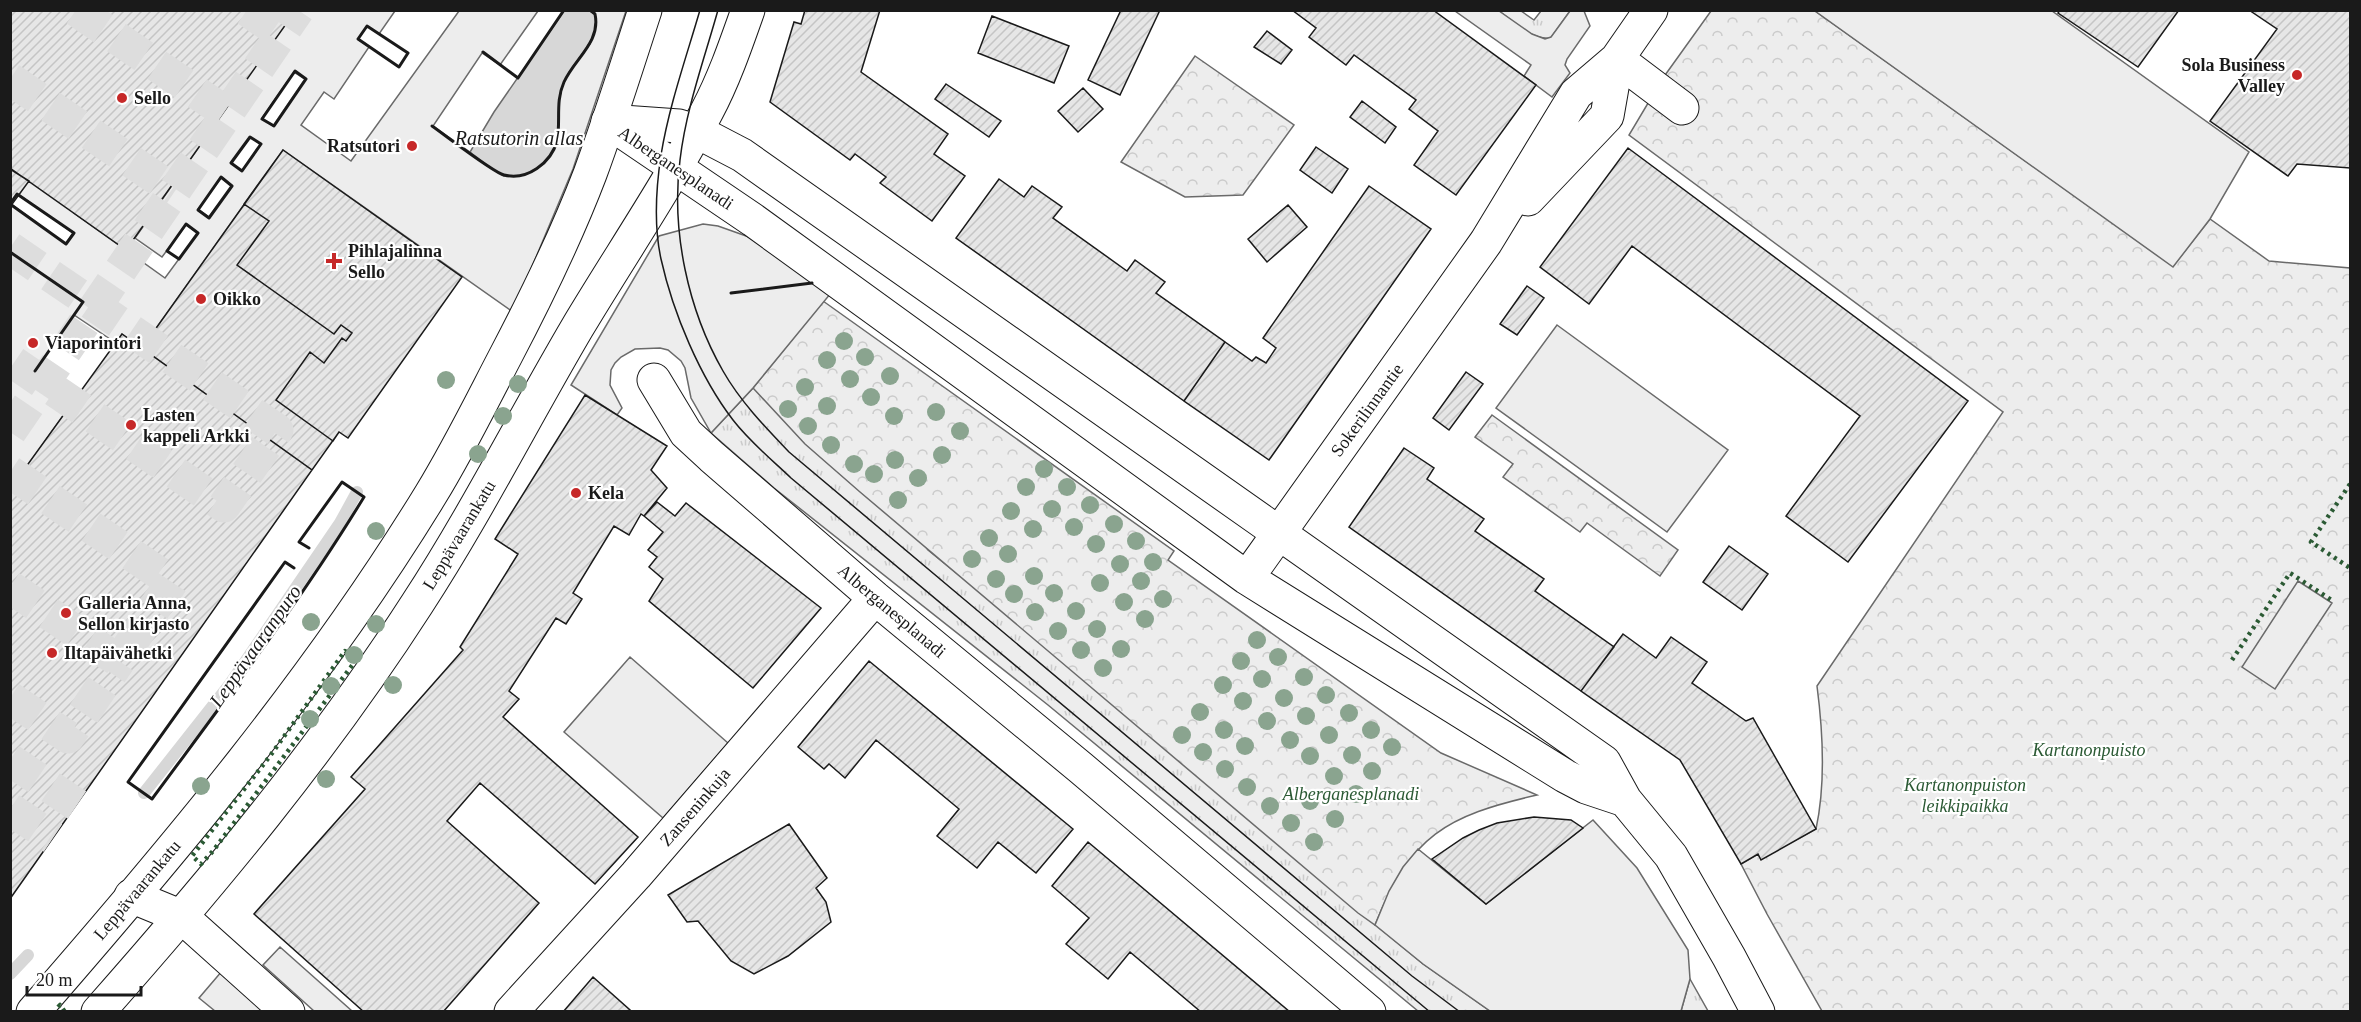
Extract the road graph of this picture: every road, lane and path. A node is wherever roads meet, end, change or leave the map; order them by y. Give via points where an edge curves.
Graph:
1 (645, 10) edge
2 (748, 10) edge
3 (1651, 10) edge
4 (1617, 59) junction
5 (1682, 108) dead end
6 (608, 121) junction
7 (696, 131) junction
8 (676, 167) junction
9 (654, 380) dead end
10 (1278, 533) junction
11 (1247, 578) junction
12 (875, 598) junction
13 (1625, 800) junction
14 (158, 864) junction
15 (131, 896) junction
16 (182, 917) junction
17 (1350, 1006) edge
18 (33, 1011) edge
19 (98, 1011) edge
20 (288, 1011) edge
21 (511, 1011) edge
22 (1758, 1011) edge

1 - 6 street, Leppävaarankatu
2 - 7 street, Leppävaarankatu
3 - 4 street, Sokerilinnantie
4 - 5 street
4 - 10 street, Sokerilinnantie via 1607,116 1486,242
6 - 7 street, Alberganesplanadi via 679,126
6 - 8 street, Alberganesplanadi
6 - 14 street, Leppävaarankatu via 569,224 532,305 432,492 350,618 242,762
7 - 8 street, Leppävaarankatu
7 - 10 street, Alberganesplanadi via 742,155
8 - 11 street, Alberganesplanadi
8 - 16 street, Leppävaarankatu via 576,330 472,517 417,605 302,770
9 - 12 street, Alberganesplanadi via 686,433
10 - 11 street, Sokerilinnantie
10 - 13 street, Alberganesplanadi via 1604,762
11 - 13 street, Alberganesplanadi via 1565,776
12 - 17 street, Alberganesplanadi via 1089,775
12 - 21 street, Zanseninkuja via 636,875
13 - 22 street, Alberganesplanadi via 1671,856
14 - 15 street, Leppävaarankatu
14 - 16 street
15 - 16 street
15 - 18 street, Leppävaarankatu
16 - 19 street, Leppävaarankatu
16 - 20 street

